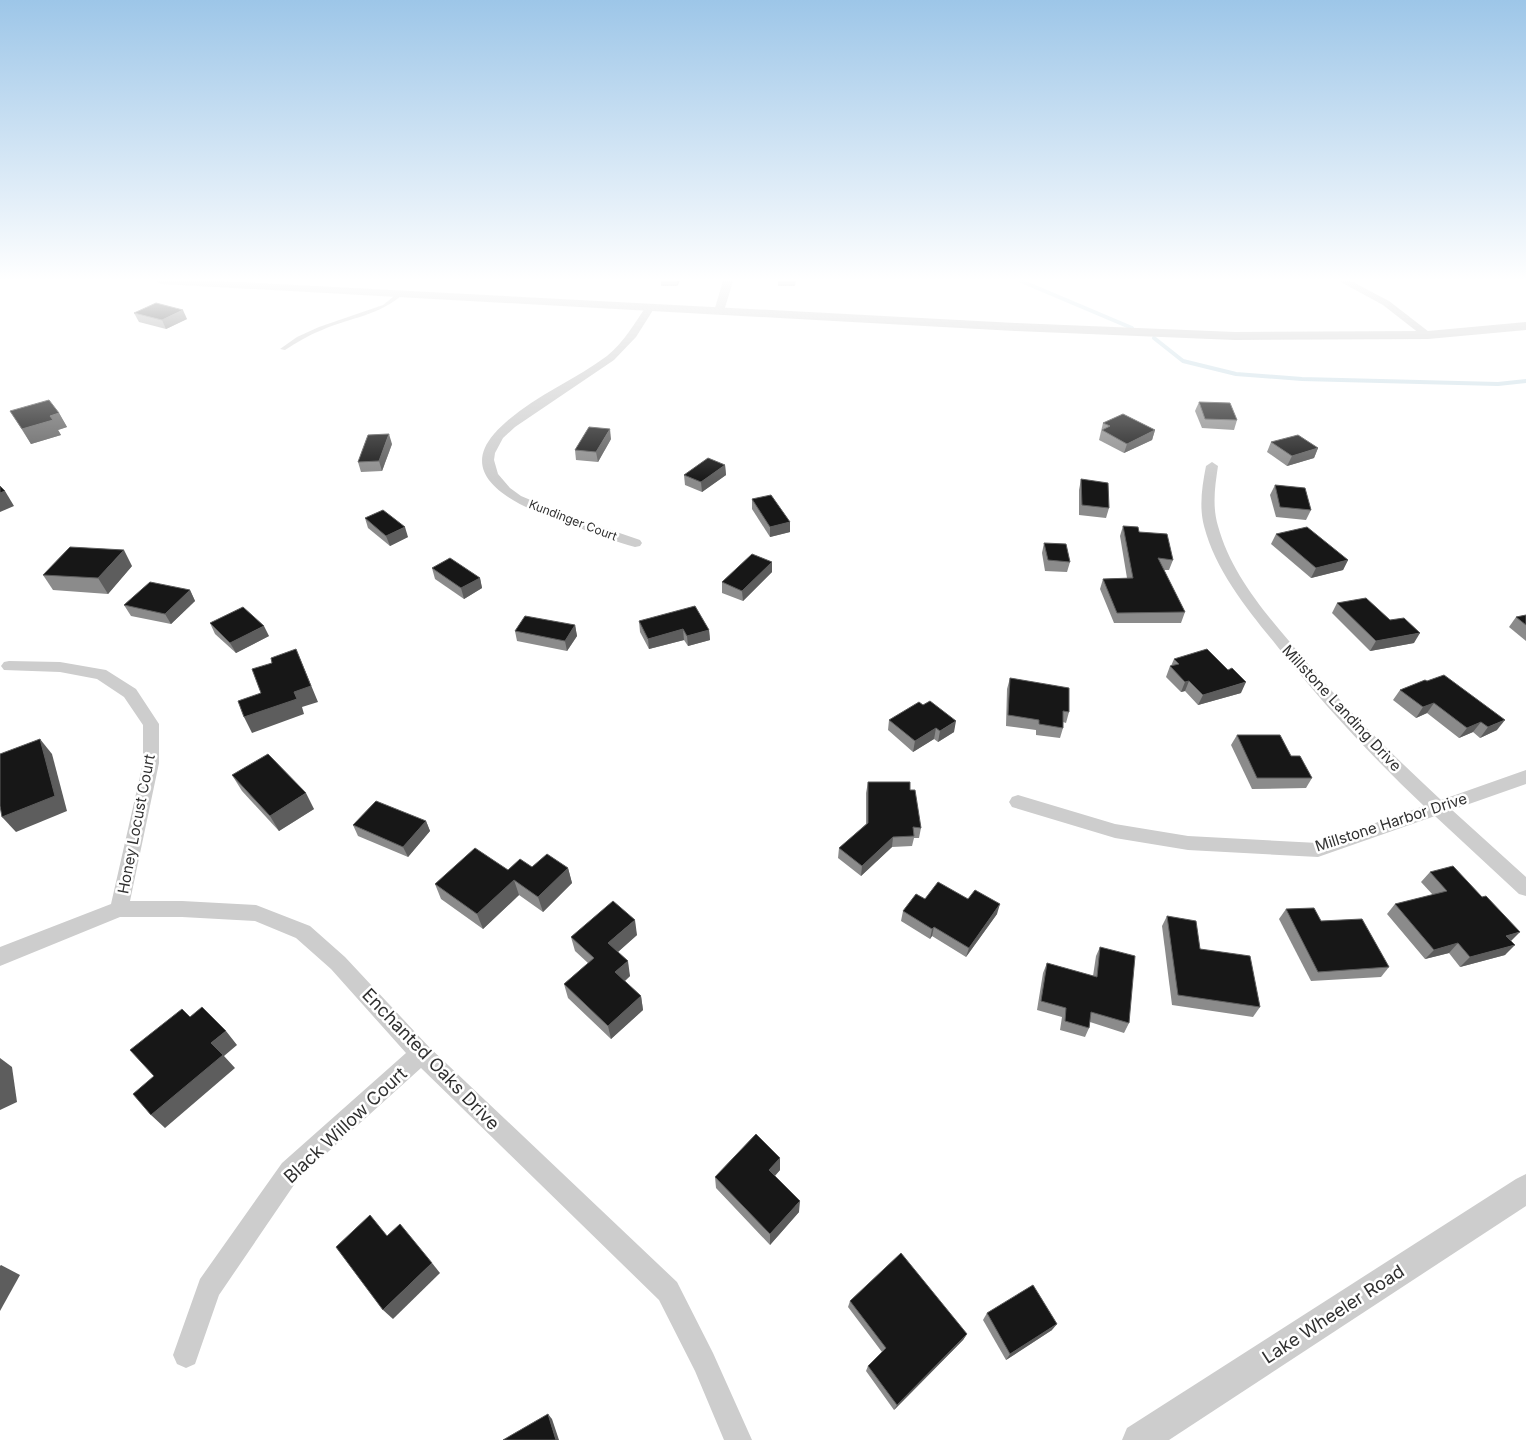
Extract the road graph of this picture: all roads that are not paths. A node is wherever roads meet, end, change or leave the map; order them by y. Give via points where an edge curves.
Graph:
1 (620, 348) edge
2 (1212, 466) dead end
3 (635, 543) dead end
4 (9, 666) dead end
5 (1526, 777) edge
6 (1018, 802) dead end
7 (1436, 808) junction
8 (1526, 888) edge
9 (119, 909) junction
10 (0, 957) edge
11 (421, 1054) junction
12 (1526, 1189) edge
13 (186, 1355) dead end
14 (738, 1440) edge
15 (1140, 1440) edge

1 - 3 street, Kundinger Court via 516,421 492,446 488,462 495,480 512,496
2 - 7 street, Millstone Landing Drive via 1207,496 1212,532 1249,601 1330,700
4 - 9 street, Honey Locust Court via 60,666 101,674 130,693 151,724 151,763
5 - 7 street, Millstone Harbor Drive
6 - 7 street, Millstone Harbor Drive via 1115,831 1188,843 1318,850
7 - 8 street, Millstone Landing Drive
9 - 10 street, Enchanted Oaks Drive
9 - 11 street, Enchanted Oaks Drive via 256,913 303,932 338,963
11 - 13 street, Black Willow Court via 290,1171 209,1288
11 - 14 street, Enchanted Oaks Drive via 668,1291
12 - 15 street, Lake Wheeler Road

